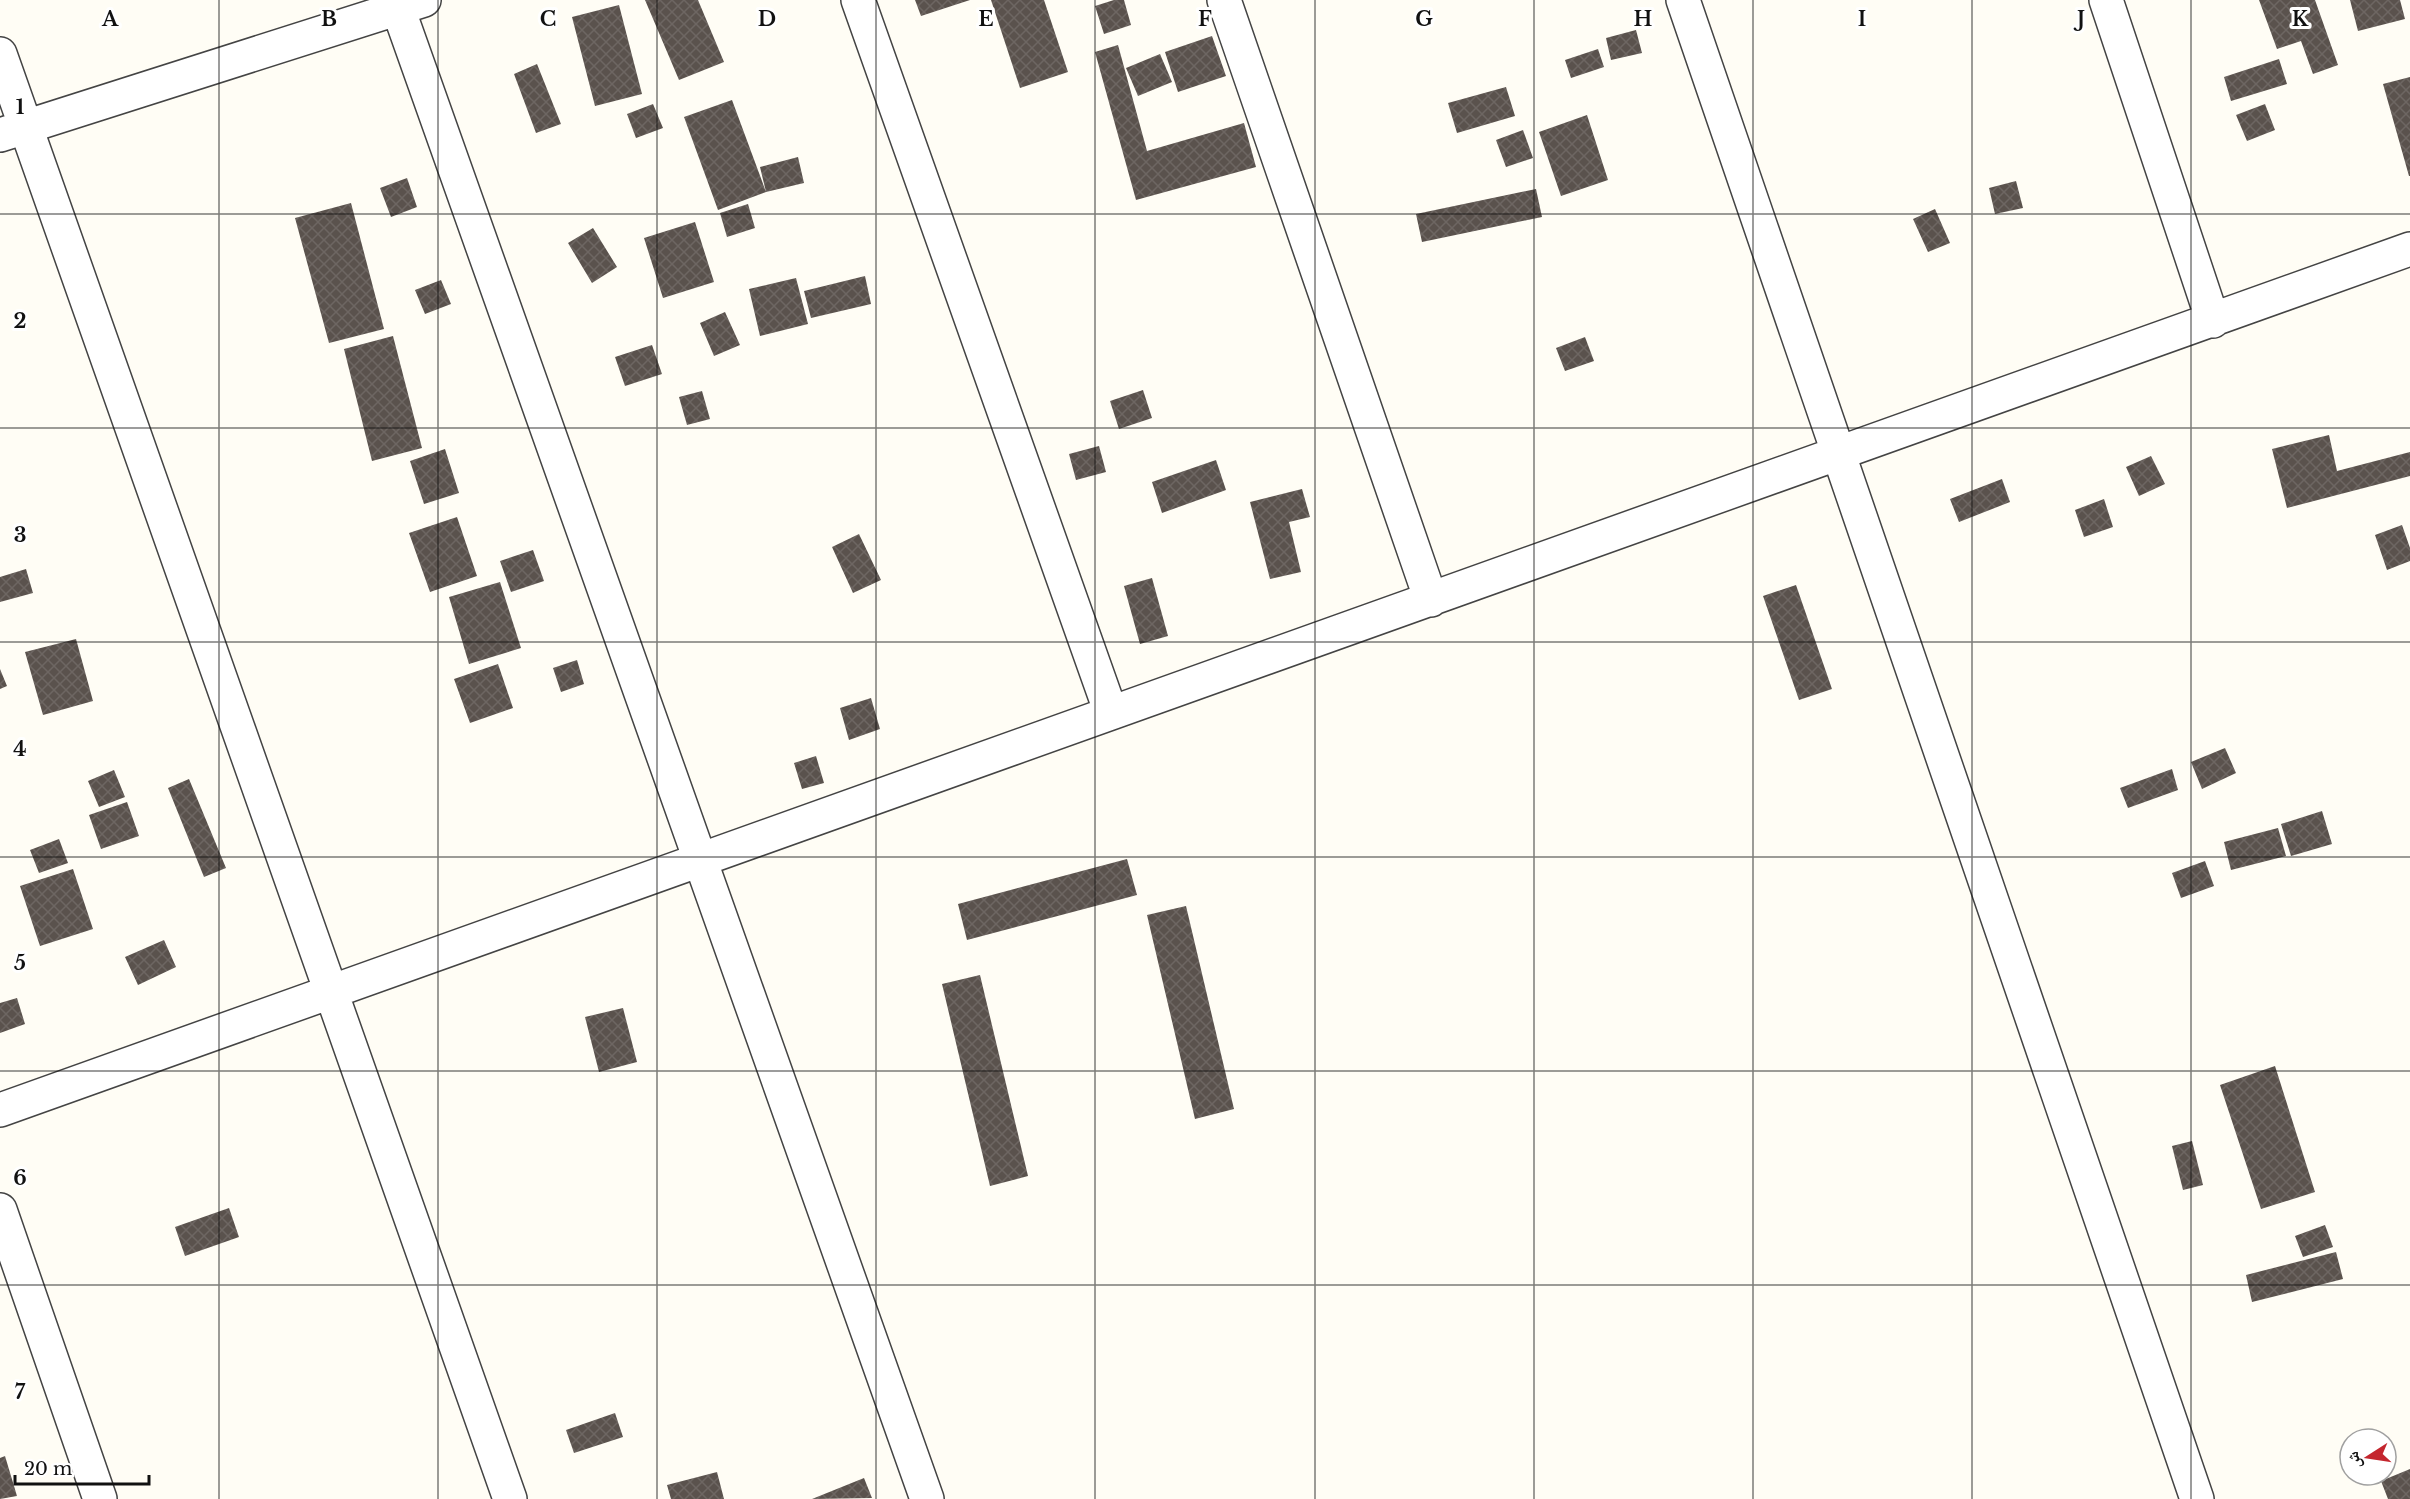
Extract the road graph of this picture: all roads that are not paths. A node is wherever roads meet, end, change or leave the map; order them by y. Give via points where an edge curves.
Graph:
1 (858, 0) edge
2 (1224, 0) edge
3 (1683, 0) edge
4 (2106, 0) edge
5 (406, 3) edge
6 (0, 54) edge
7 (13, 131) edge
8 (2410, 249) edge
9 (2213, 321) junction
10 (1839, 455) junction
11 (1431, 600) junction
12 (1111, 713) junction
13 (700, 860) junction
14 (331, 991) junction
15 (0, 1110) edge
16 (0, 1210) edge
17 (100, 1499) edge
18 (510, 1499) edge
19 (927, 1499) edge
20 (2197, 1499) edge

1 - 12 street
2 - 11 street
3 - 10 street
4 - 9 street
5 - 7 street
5 - 13 street
6 - 7 street
7 - 14 street
8 - 9 street
9 - 10 street
10 - 11 street
10 - 20 street
11 - 12 street
12 - 13 street
13 - 14 street
13 - 19 street
14 - 15 street
14 - 18 street
16 - 17 street

